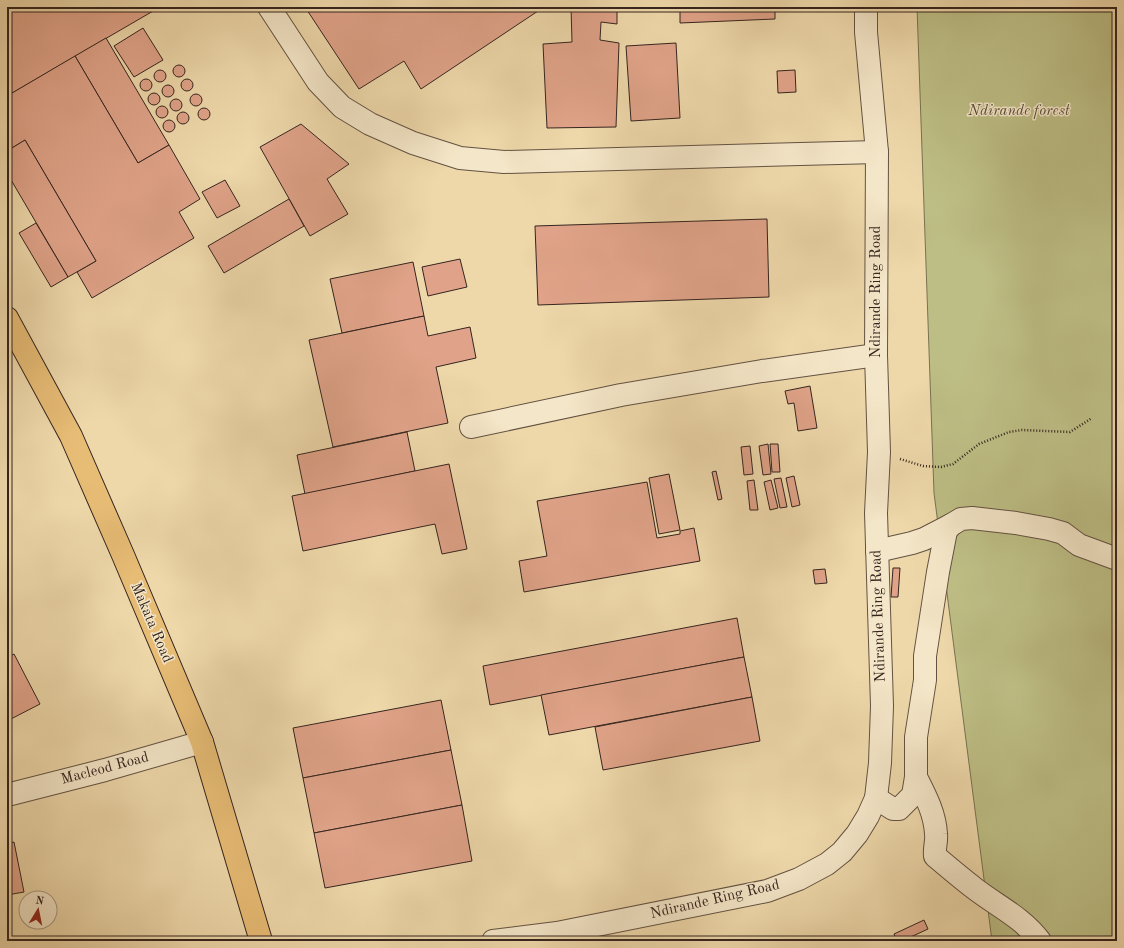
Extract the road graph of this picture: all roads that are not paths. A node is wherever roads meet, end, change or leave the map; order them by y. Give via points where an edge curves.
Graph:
1 (269, 7) edge
2 (866, 7) edge
3 (877, 152) junction
4 (7, 318) edge
5 (876, 355) junction
6 (471, 427) dead end
7 (951, 525) junction
8 (877, 551) junction
9 (1117, 559) edge
10 (202, 742) junction
11 (916, 777) junction
12 (7, 795) edge
13 (876, 798) junction
14 (261, 941) edge
15 (493, 941) edge
16 (1040, 941) edge

1 - 3 street via 318,82 342,107 370,124 413,143 460,158 504,162
2 - 3 street, Ndirande Ring Road
3 - 5 street, Ndirande Ring Road
4 - 10 main road, Makata Road via 70,436
5 - 6 street via 621,395
5 - 8 street, Ndirande Ring Road via 879,452
7 - 8 street via 924,539
7 - 9 street via 962,519 972,518 1049,529 1063,533 1079,545
7 - 11 street via 946,531 939,565 925,656 925,680 916,738
8 - 13 street, Ndirande Ring Road via 882,706
10 - 12 street, Macleod Road
10 - 14 main road, Makata Road
11 - 13 street via 913,795 899,809 894,809
11 - 16 street via 928,799 933,817 936,835 935,856 974,889 1009,911
13 - 15 street, Ndirande Ring Road via 857,834 842,852 827,864 793,882 767,891 572,930

